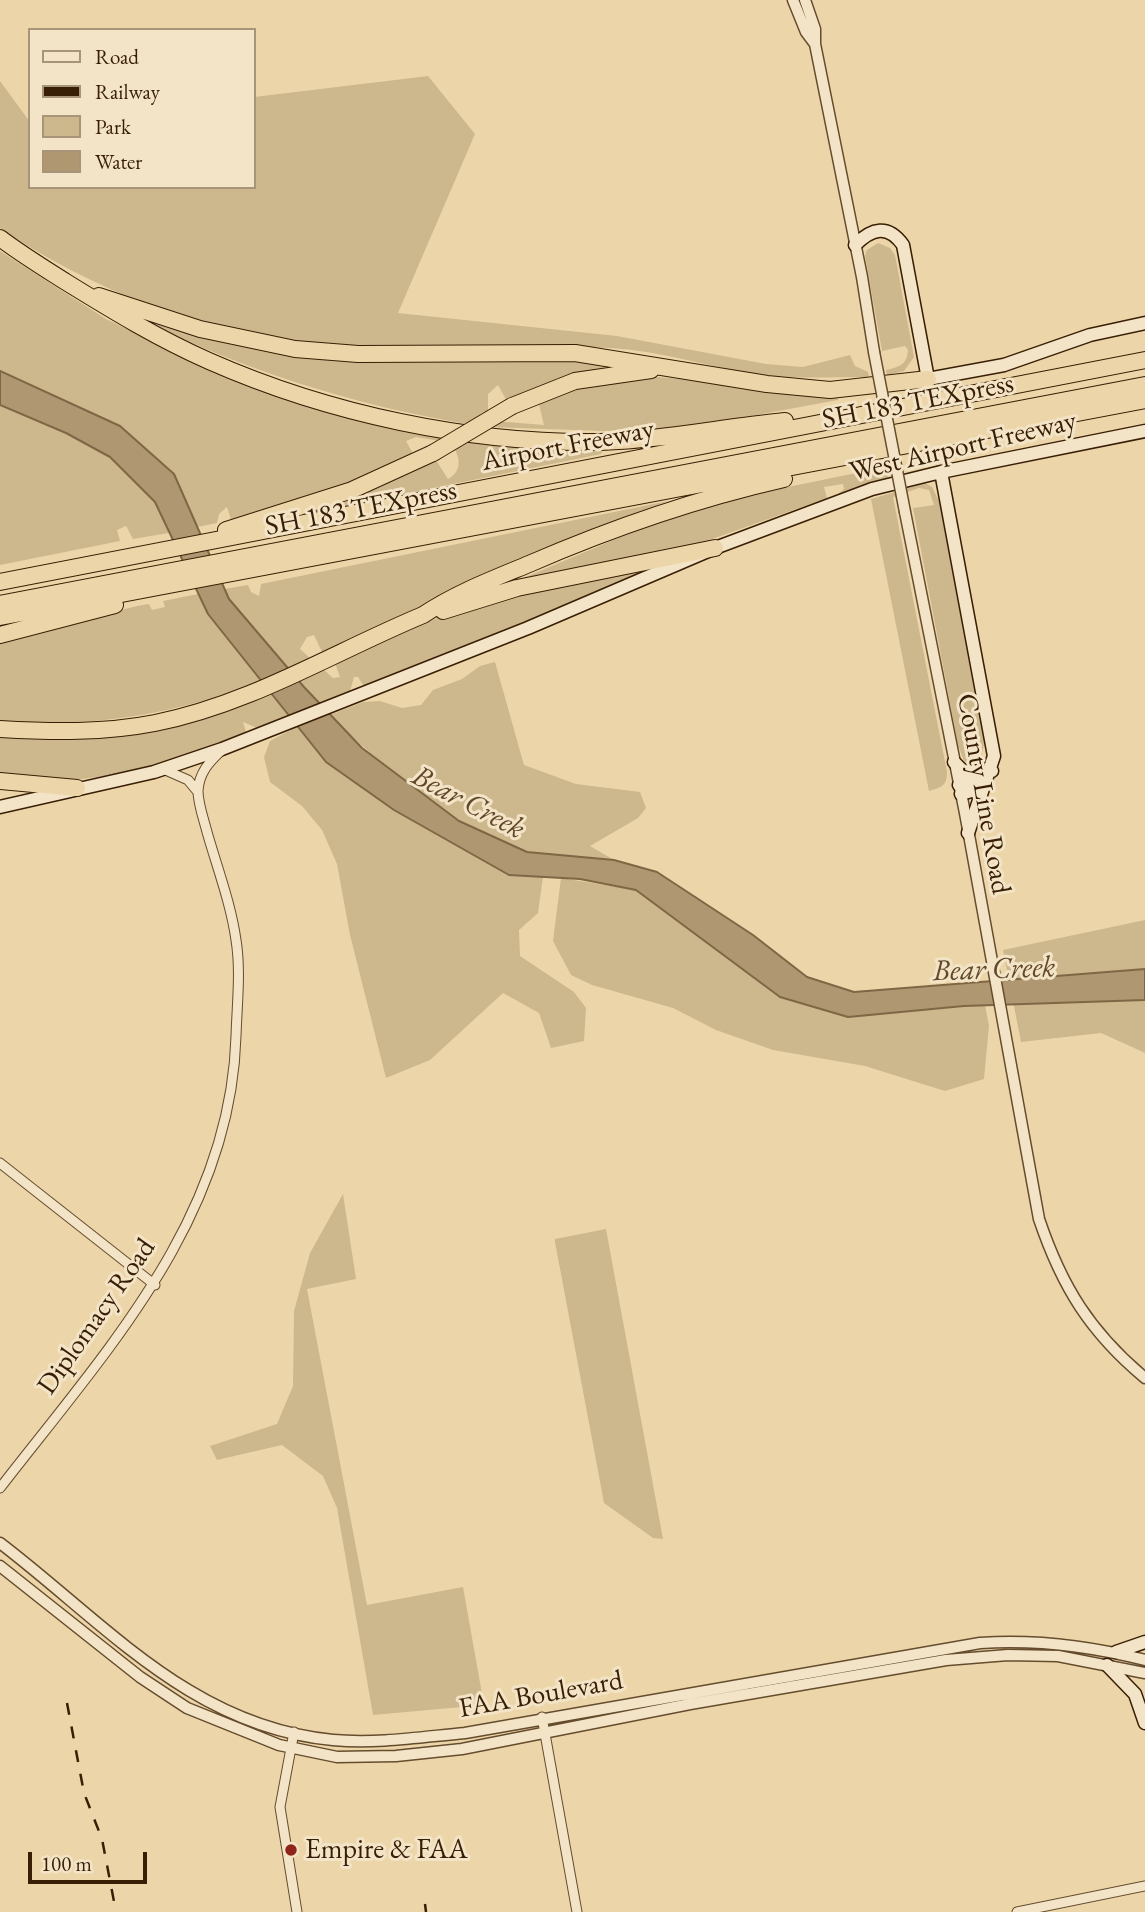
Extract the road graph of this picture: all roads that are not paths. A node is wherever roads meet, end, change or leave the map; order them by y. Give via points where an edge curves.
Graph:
1 (793, 0) edge
2 (805, 0) edge
3 (815, 44) junction
4 (0, 238) edge
5 (855, 245) junction
6 (80, 290) junction
7 (1145, 323) edge
8 (1145, 360) edge
9 (682, 369) junction
10 (1145, 377) edge
11 (928, 379) junction
12 (1145, 385) edge
13 (1145, 400) edge
14 (875, 412) junction
15 (1145, 431) edge
16 (908, 446) junction
17 (941, 472) junction
18 (715, 548) junction
19 (239, 554) junction
20 (144, 577) junction
21 (0, 582) edge
22 (0, 595) edge
23 (0, 604) edge
24 (423, 615) junction
25 (0, 617) edge
26 (0, 635) edge
27 (0, 729) edge
28 (222, 749) junction
29 (954, 762) junction
30 (163, 769) junction
31 (992, 771) junction
32 (0, 781) edge
33 (77, 788) junction
34 (960, 790) junction
35 (198, 792) junction
36 (0, 807) edge
37 (968, 833) junction
38 (0, 1163) edge
39 (155, 1285) junction
40 (1145, 1378) edge
41 (0, 1488) edge
42 (0, 1543) edge
43 (0, 1566) edge
44 (75, 1605) junction
45 (66, 1618) junction
46 (1145, 1642) edge
47 (1116, 1653) junction
48 (1145, 1660) edge
49 (1107, 1665) junction
50 (856, 1669) junction
51 (1145, 1672) edge
52 (175, 1684) junction
53 (167, 1696) junction
54 (689, 1698) junction
55 (542, 1717) junction
56 (1145, 1723) edge
57 (294, 1732) junction
58 (545, 1732) junction
59 (419, 1737) junction
60 (289, 1748) junction
61 (423, 1754) junction
62 (1145, 1886) edge
63 (297, 1912) edge
64 (577, 1912) edge
65 (1017, 1912) edge

1 - 3 street
2 - 3 street, County Line Road via 816,29
3 - 5 street, County Line Road
4 - 6 highway
5 - 11 main road via 866,234 884,230 895,234 903,245
5 - 29 street, County Line Road, bridge
6 - 9 highway via 200,329 295,349 391,355 575,353
6 - 14 highway via 151,333 236,372 337,405 440,428 518,438 608,441
7 - 11 main road via 1090,335 1004,365
8 - 14 highway, Airport Freeway
9 - 11 highway via 830,390
9 - 19 highway, bridge via 596,376 554,388 352,490
10 - 19 highway, SH 183 TEXpress
12 - 19 highway, SH 183 TEXpress
13 - 16 highway, Airport Freeway
14 - 19 highway, Airport Freeway
15 - 17 main road, West Airport Freeway
16 - 19 highway, Airport Freeway via 300,560
16 - 24 highway via 654,515 513,571
17 - 18 main road, West Airport Freeway via 872,489
17 - 31 main road via 994,756
18 - 24 highway via 517,588
18 - 28 main road
19 - 20 highway
19 - 20 highway, SH 183 TEXpress
19 - 20 highway, Airport Freeway via 190,545
20 - 21 highway, Airport Freeway
20 - 22 highway, SH 183 TEXpress
20 - 23 highway, SH 183 TEXpress
20 - 25 highway, Airport Freeway
20 - 26 highway
24 - 27 highway via 236,700 156,723 78,732
28 - 30 main road
28 - 35 street via 205,766
29 - 31 main road via 964,772
29 - 34 street, County Line Road
30 - 33 main road
30 - 35 street via 188,780
31 - 34 main road via 982,788
31 - 37 main road
32 - 33 highway
33 - 36 main road
34 - 37 street, County Line Road
35 - 39 street, Diplomacy Road via 236,940 236,1040 230,1101 211,1173
37 - 40 street, County Line Road via 1040,1219 1054,1263 1102,1340
38 - 39 street
39 - 41 street, Diplomacy Road
42 - 44 street, FAA Boulevard
43 - 45 street, FAA Boulevard
44 - 45 street
44 - 52 street, FAA Boulevard
45 - 53 street, FAA Boulevard
46 - 47 main road
47 - 48 street, FAA Boulevard
47 - 50 street, FAA Boulevard via 1028,1640 945,1647
49 - 50 street, FAA Boulevard via 1058,1656 1008,1655
49 - 51 street, FAA Boulevard
49 - 56 main road via 1135,1694
50 - 54 street, FAA Boulevard
52 - 53 street
52 - 57 street, FAA Boulevard via 228,1713
53 - 60 street, FAA Boulevard via 221,1724
54 - 55 street, FAA Boulevard
54 - 58 street, FAA Boulevard
55 - 58 street
55 - 59 street, FAA Boulevard
57 - 59 street, FAA Boulevard via 357,1741
57 - 60 street
58 - 61 street, FAA Boulevard
58 - 64 street
59 - 61 street
60 - 61 street, FAA Boulevard via 337,1757
60 - 63 street via 280,1807
62 - 65 street

